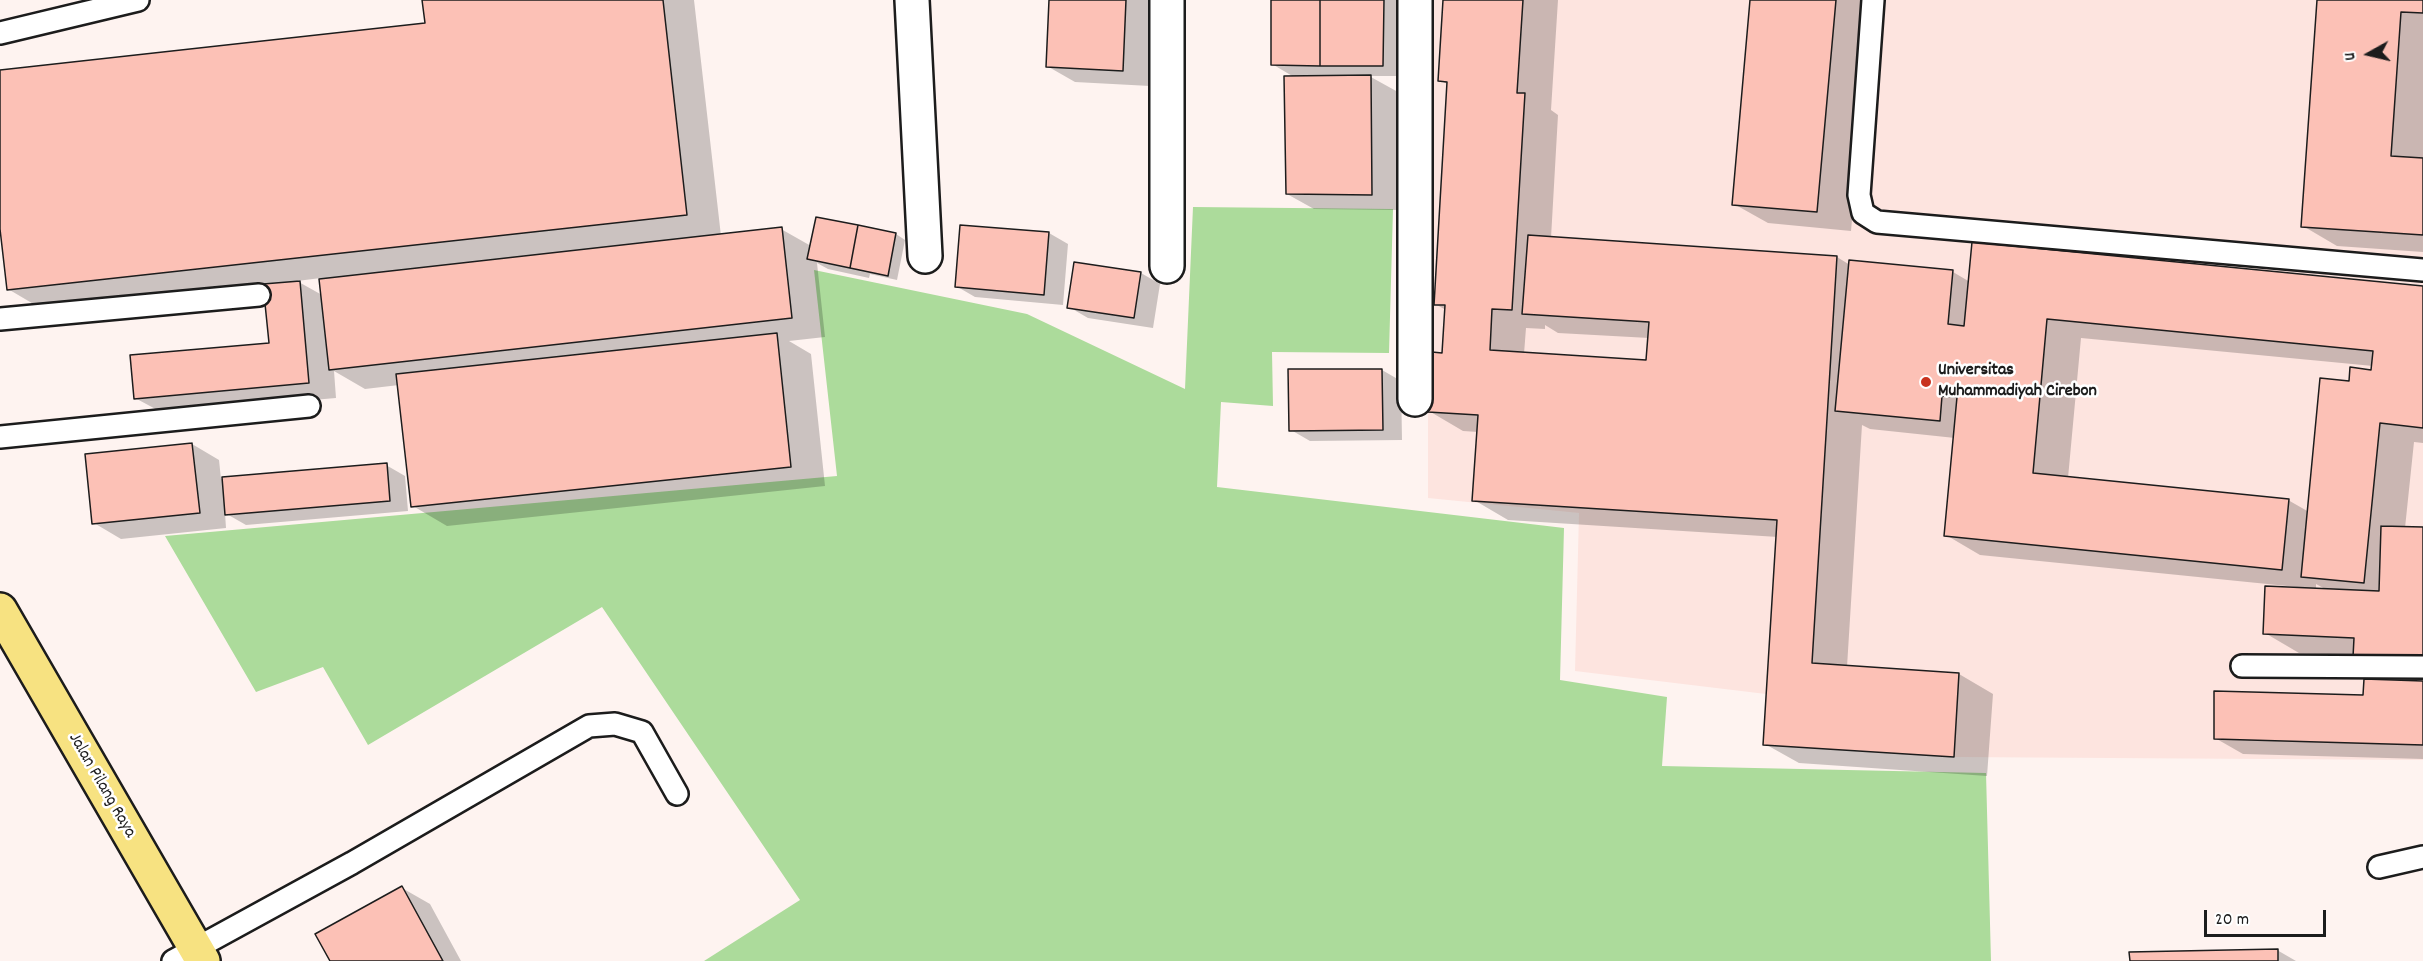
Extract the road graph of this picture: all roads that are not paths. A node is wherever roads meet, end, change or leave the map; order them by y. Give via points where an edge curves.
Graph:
1 (138, 0) edge
2 (912, 0) edge
3 (1167, 0) edge
4 (1415, 0) edge
5 (1873, 0) edge
6 (0, 33) edge
7 (925, 256) dead end
8 (1167, 266) dead end
9 (2423, 270) edge
10 (259, 295) dead end
11 (0, 319) edge
12 (1415, 399) dead end
13 (309, 406) dead end
14 (0, 437) edge
15 (0, 610) edge
16 (2242, 666) dead end
17 (2423, 667) edge
18 (677, 794) dead end
19 (2423, 857) edge
20 (2379, 867) dead end
21 (190, 957) edge

1 - 6 lane
2 - 7 street
3 - 8 street
4 - 12 street
5 - 9 lane via 1859,195 1863,213 1877,222
10 - 11 lane
13 - 14 lane
15 - 21 highway, Jalan Pilang Raya
16 - 17 lane
18 - 21 lane via 642,732 615,724 589,726
19 - 20 lane

